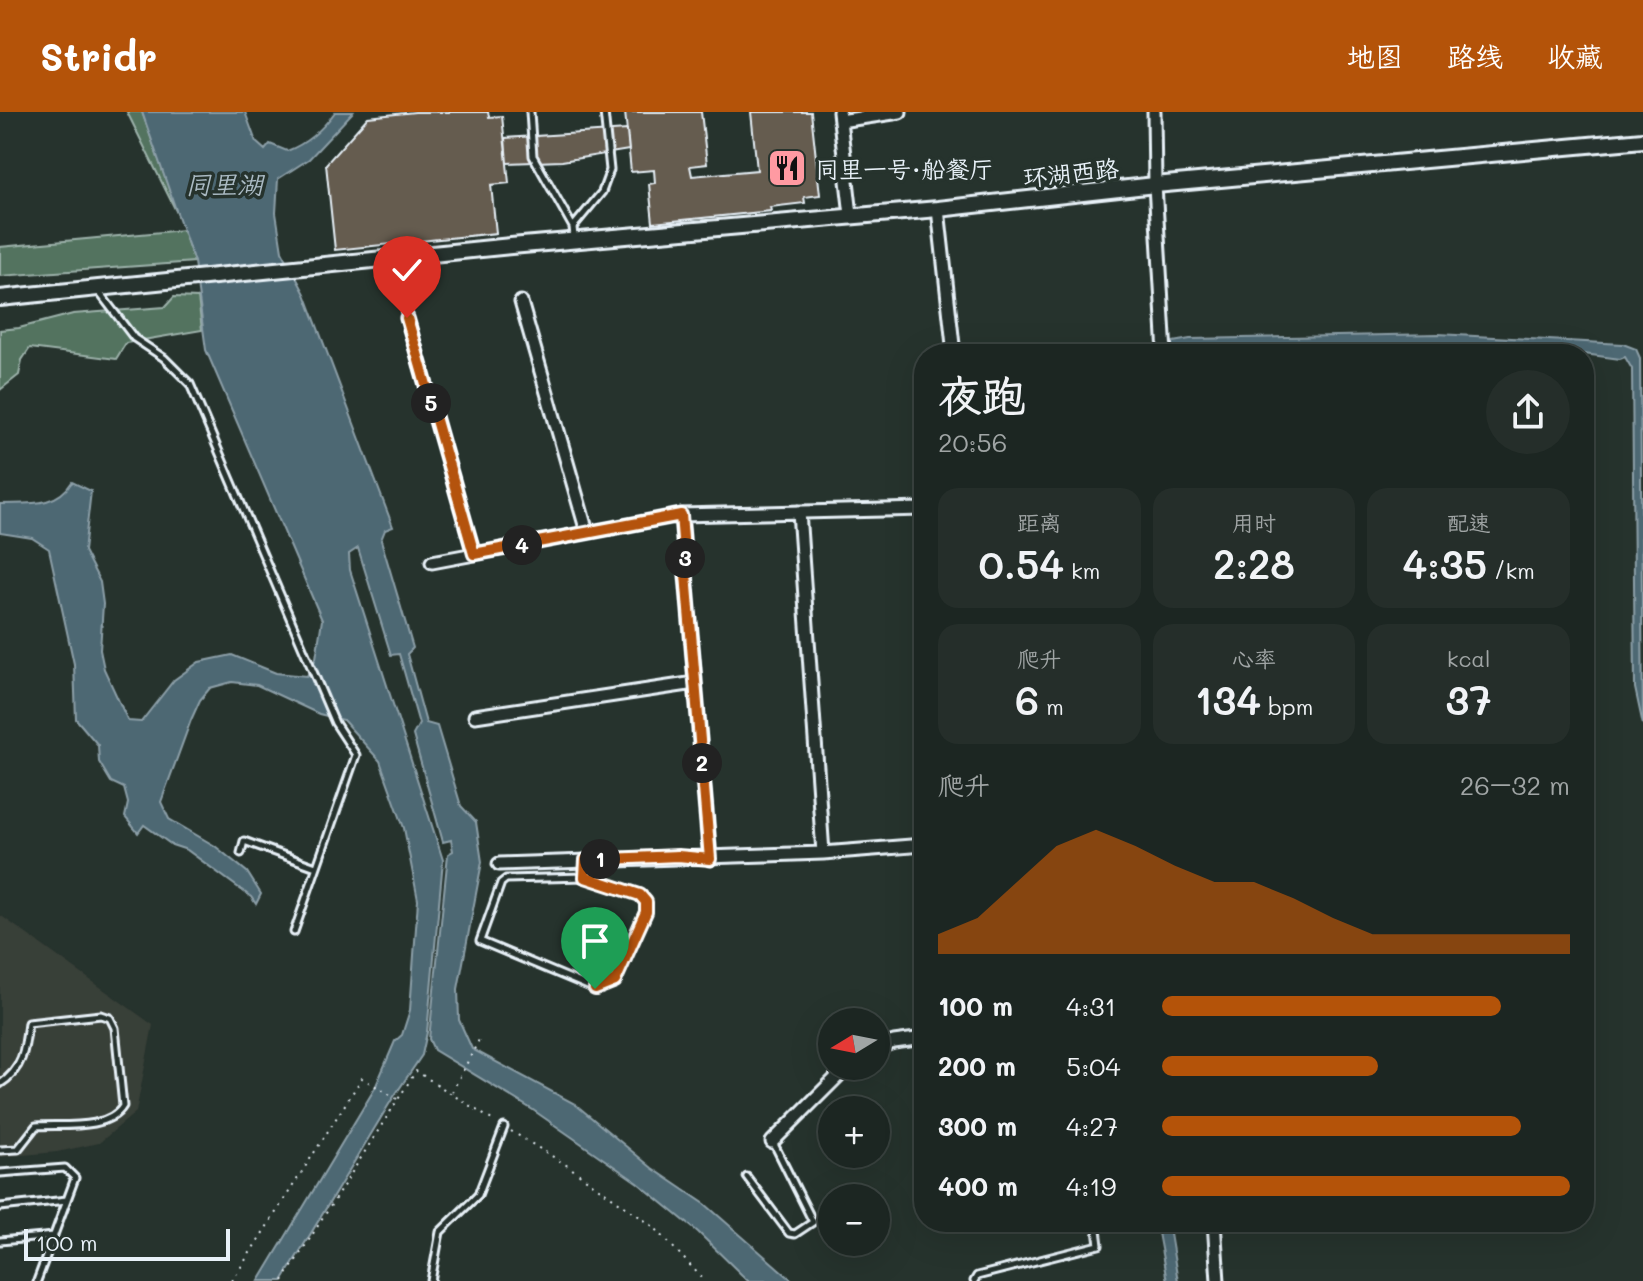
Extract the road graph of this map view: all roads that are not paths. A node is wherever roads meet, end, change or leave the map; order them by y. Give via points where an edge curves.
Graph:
1 (530, 112) edge
2 (604, 112) edge
3 (900, 112) edge
4 (1154, 112) edge
5 (840, 116) edge
6 (1643, 140) edge
7 (1155, 185) junction
8 (938, 209) junction
9 (851, 215) junction
10 (574, 235) junction
11 (96, 288) junction
12 (0, 298) edge
13 (521, 302) dead end
14 (407, 318) dead end
15 (953, 344) edge
16 (1165, 344) edge
17 (914, 509) edge
18 (799, 512) junction
19 (681, 515) junction
20 (587, 532) junction
21 (474, 554) junction
22 (432, 562) dead end
23 (695, 683) junction
24 (475, 716) dead end
25 (914, 846) edge
26 (241, 853) dead end
27 (823, 853) junction
28 (710, 859) junction
29 (586, 860) junction
30 (499, 864) dead end
31 (316, 867) junction
32 (585, 877) junction
33 (294, 932) dead end
34 (914, 1039) edge
35 (890, 1043) edge
36 (834, 1080) edge
37 (0, 1084) edge
38 (504, 1127) dead end
39 (772, 1142) joint
40 (0, 1150) edge
41 (0, 1173) edge
42 (747, 1177) dead end
43 (67, 1200) junction
44 (0, 1207) edge
45 (1097, 1232) edge
46 (1215, 1232) edge
47 (54, 1236) junction
48 (0, 1241) edge
49 (37, 1281) edge
50 (431, 1281) edge
51 (974, 1281) edge
52 (1218, 1281) edge

1 - 10 lane via 533,156
2 - 10 lane via 610,170
3 - 5 street
4 - 7 street
5 - 9 street
6 - 7 main road, 环湖西路
7 - 8 main road, 环湖西路
7 - 16 street
8 - 9 main road, 环湖西路
8 - 15 street
9 - 10 main road, 环湖西路
10 - 11 main road, 环湖西路
11 - 12 main road, 环湖西路
11 - 31 lane via 134,338 190,384 335,723 356,755
13 - 20 street
14 - 21 street
17 - 18 street
18 - 19 street
18 - 27 street
19 - 20 street
19 - 23 street
20 - 21 street
21 - 22 street
23 - 24 street
23 - 28 street
25 - 27 street
26 - 31 lane via 244,841
27 - 28 street
28 - 29 street
29 - 30 street
29 - 32 lane
31 - 33 lane
32 - 32 lane via 506,879 480,941 595,989 615,981 646,902 640,895
34 - 35 street
36 - 39 street
37 - 40 lane via 16,1071 25,1053 28,1023 110,1018 123,1106 117,1115 105,1121 36,1126 18,1149
38 - 50 lane via 478,1195 440,1232
39 - 42 lane via 813,1222 789,1233
41 - 43 lane via 65,1168 75,1178
43 - 44 lane
43 - 47 lane
45 - 51 lane via 1099,1245
46 - 52 street
47 - 48 lane
47 - 49 lane

